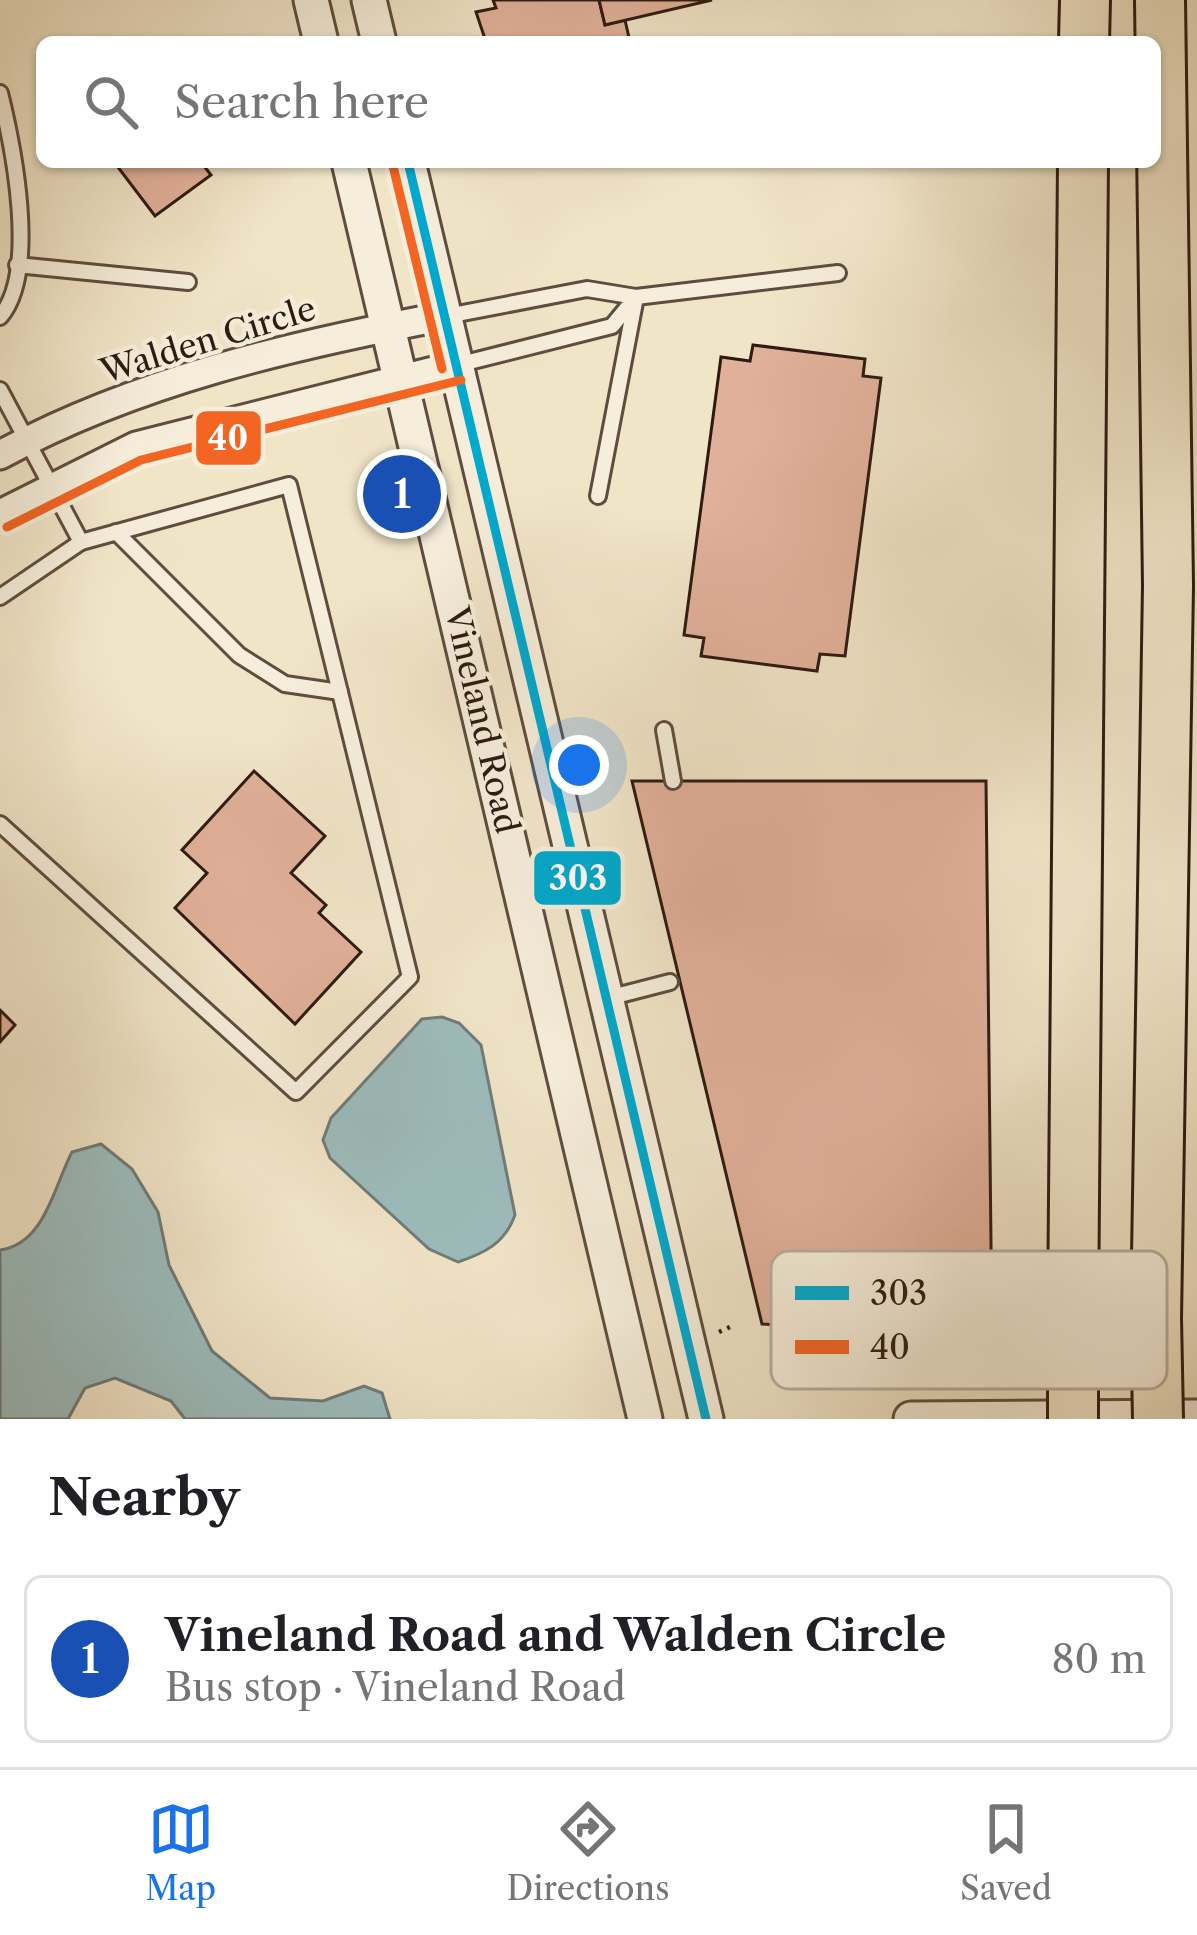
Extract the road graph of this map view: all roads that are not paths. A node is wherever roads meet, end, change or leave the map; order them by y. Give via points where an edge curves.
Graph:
1 (310, 0) edge
2 (369, 0) edge
3 (1084, 0) edge
4 (1160, 0) edge
5 (319, 36) edge
6 (378, 36) edge
7 (1084, 36) edge
8 (1160, 36) edge
9 (1161, 73) edge
10 (0, 93) edge
11 (350, 168) edge
12 (409, 168) edge
13 (1083, 168) edge
14 (17, 266) junction
15 (838, 273) dead end
16 (188, 282) dead end
17 (636, 297) junction
18 (445, 316) junction
19 (0, 317) edge
20 (388, 327) junction
21 (457, 365) junction
22 (403, 378) junction
23 (0, 390) edge
24 (27, 440) junction
25 (0, 455) edge
26 (51, 486) junction
27 (598, 496) dead end
28 (0, 514) edge
29 (116, 532) junction
30 (81, 542) junction
31 (0, 597) edge
32 (340, 692) junction
33 (664, 730) dead end
34 (673, 781) dead end
35 (0, 824) edge
36 (670, 982) dead end
37 (608, 998) junction
38 (1074, 1251) edge
39 (1157, 1251) edge
40 (1157, 1389) edge
41 (1197, 1417) edge
42 (645, 1419) edge
43 (706, 1419) edge
44 (910, 1419) edge
45 (945, 1419) edge
46 (1158, 1419) edge

1 - 5 street
2 - 6 street
3 - 7 highway
4 - 8 highway, bridge
9 - 39 highway, bridge via 1168,586
10 - 14 lane via 19,167
11 - 20 street, Vineland Road
12 - 18 street, Vineland Road
13 - 38 highway, bridge
14 - 16 lane
14 - 19 lane
15 - 17 lane
17 - 18 lane via 587,289
17 - 21 lane via 612,326
17 - 27 lane
18 - 20 street, Walden Circle
18 - 21 street, Vineland Road
20 - 22 street, Vineland Road
20 - 24 street, Walden Circle via 231,365
21 - 22 street
21 - 37 street, Vineland Road
22 - 26 street via 136,446
22 - 42 street, Vineland Road
23 - 24 lane
24 - 25 street, Walden Circle
24 - 26 lane
26 - 28 street
26 - 30 lane
29 - 30 lane
29 - 32 lane via 238,655 285,684
29 - 32 lane via 289,485
30 - 31 lane
32 - 35 lane via 410,977 296,1092
33 - 34 lane
36 - 37 lane
37 - 43 street, Vineland Road
40 - 46 highway, bridge
41 - 45 street
44 - 45 street

